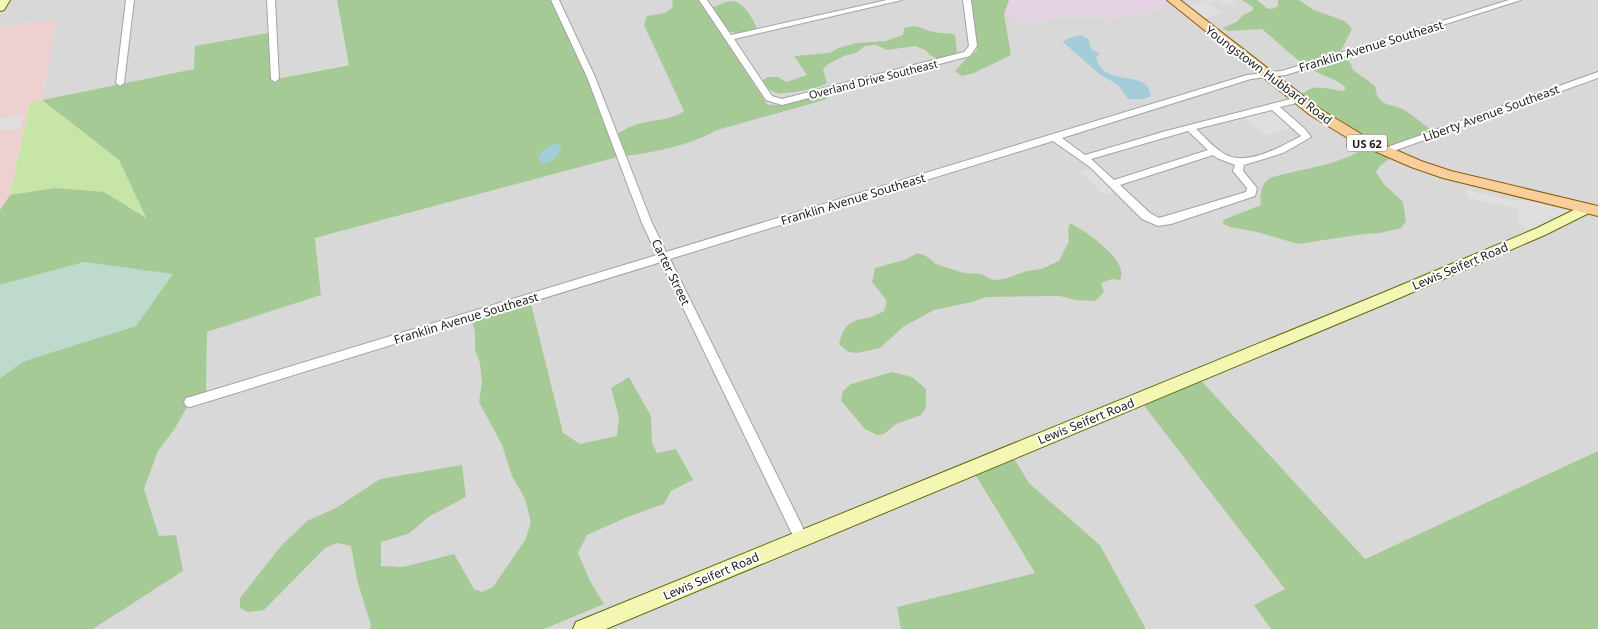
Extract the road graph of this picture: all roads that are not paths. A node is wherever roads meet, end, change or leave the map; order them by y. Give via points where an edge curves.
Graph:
1 (6, 0) edge
2 (130, 0) edge
3 (272, 0) edge
4 (555, 0) edge
5 (703, 0) edge
6 (898, 0) edge
7 (967, 0) edge
8 (1517, 0) edge
9 (1176, 1) edge
10 (0, 8) edge
11 (729, 38) junction
12 (1598, 74) edge
13 (1267, 76) junction
14 (276, 79) dead end
15 (120, 83) dead end
16 (1298, 100) junction
17 (1274, 107) junction
18 (1190, 128) junction
19 (1054, 137) junction
20 (1214, 151) junction
21 (1385, 151) junction
22 (1084, 158) junction
23 (1240, 163) junction
24 (1112, 184) junction
25 (1592, 210) edge
26 (664, 258) junction
27 (190, 402) dead end
28 (801, 538) junction
29 (583, 629) edge

1 - 10 street
2 - 15 street
3 - 14 street
4 - 26 street, Carter Street
5 - 11 street
6 - 11 street
7 - 11 street, Overland Drive Southeast via 973,46 969,53 786,102 769,98
8 - 13 street, Franklin Avenue Southeast
9 - 13 main road, Youngstown Hubbard Road / US 62
12 - 21 street, Liberty Avenue Southeast
13 - 16 main road, Youngstown Hubbard Road / US 62
13 - 19 street, Franklin Avenue Southeast via 1250,78
16 - 17 street
16 - 21 main road, Youngstown Hubbard Road / US 62 via 1330,123
17 - 18 street
17 - 23 street via 1306,137 1280,151
18 - 20 street
18 - 22 street
19 - 22 street
19 - 26 street, Franklin Avenue Southeast
20 - 23 street
20 - 24 street
21 - 25 main road, Youngstown Hubbard Road / US 62 via 1448,175
22 - 24 street
23 - 24 street via 1238,171 1252,188 1250,194 1167,221 1158,222 1146,216
25 - 28 street, Lewis Seifert Road
26 - 27 street, Franklin Avenue Southeast
26 - 28 street, Carter Street
28 - 29 street, Lewis Seifert Road

